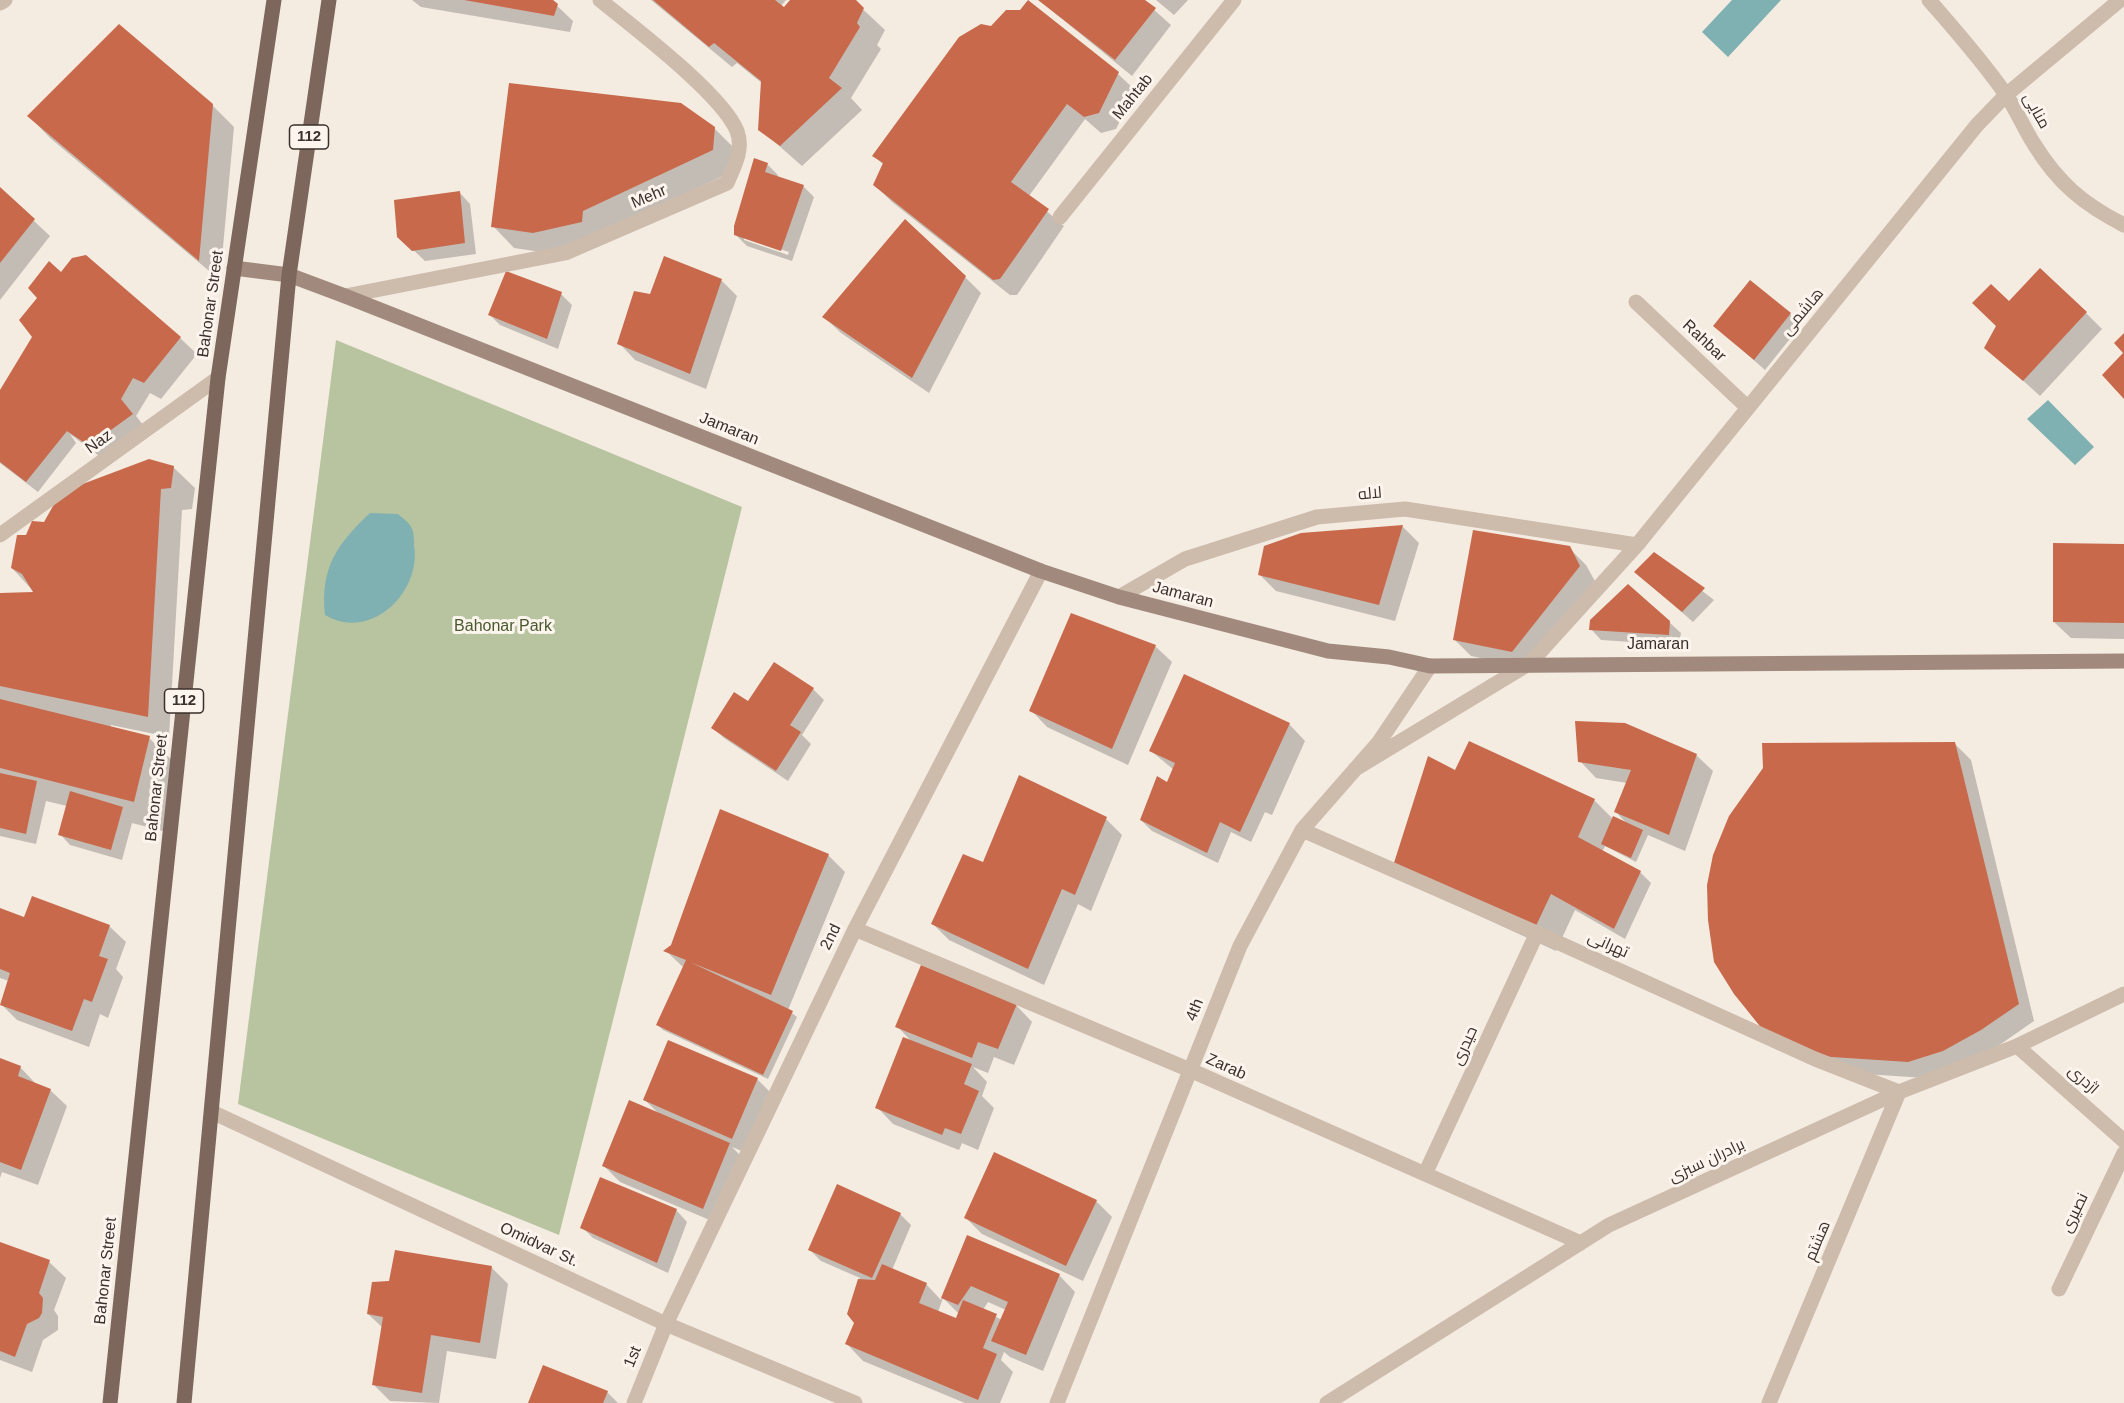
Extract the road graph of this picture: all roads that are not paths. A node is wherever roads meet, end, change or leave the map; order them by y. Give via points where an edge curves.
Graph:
1 (5, 0) edge
2 (274, 0) edge
3 (328, 0) edge
4 (600, 0) edge
5 (1234, 0) edge
6 (1929, 0) edge
7 (2121, 0) edge
8 (0, 3) edge
9 (2006, 94) junction
10 (1060, 217) dead end
11 (2124, 225) edge
12 (234, 268) junction
13 (289, 275) junction
14 (345, 296) junction
15 (1636, 302) dead end
16 (219, 378) junction
17 (1747, 407) junction
18 (0, 535) edge
19 (1637, 545) junction
20 (1041, 571) junction
21 (1119, 597) junction
22 (2124, 661) edge
23 (1530, 663) junction
24 (1430, 666) junction
25 (1355, 769) junction
26 (1302, 830) junction
27 (855, 929) junction
28 (1537, 933) junction
29 (2124, 994) edge
30 (2017, 1046) junction
31 (1190, 1070) junction
32 (1899, 1092) junction
33 (212, 1112) junction
34 (2124, 1141) edge
35 (2124, 1154) edge
36 (1425, 1174) junction
37 (1581, 1243) junction
38 (2059, 1289) dead end
39 (666, 1324) junction
40 (110, 1403) edge
41 (184, 1403) edge
42 (634, 1403) edge
43 (855, 1403) edge
44 (1057, 1403) edge
45 (1327, 1403) edge
46 (1769, 1403) edge

1 - 8 street
2 - 12 main road, Bahonar Street / 112
3 - 13 main road, 112
4 - 14 street, Mehr via 717,102 737,131 739,156 727,183 565,253
5 - 10 street, Mahtab
6 - 9 street, منایی
7 - 9 street, هاشمی
9 - 11 street, منایی via 2054,172 2091,208
9 - 17 street, هاشمی
12 - 13 main road, Jamaran
12 - 16 main road, Bahonar Street / 112
13 - 14 main road, Jamaran
13 - 33 main road, 112
14 - 20 main road, Jamaran
15 - 17 street, Rahbar
16 - 18 street, Naz
16 - 40 main road, Bahonar Street / 112
17 - 19 street, هاشمی
19 - 21 street, لاله via 1405,509 1317,517 1185,559
19 - 23 street, هاشمی
20 - 21 main road, Jamaran
20 - 27 street, 2nd
21 - 24 main road, Jamaran via 1328,651
22 - 23 main road, Jamaran
23 - 24 main road, Jamaran
23 - 25 street, هاشمی
24 - 25 street, 4th via 1379,742
25 - 26 street, 4th
26 - 28 street, تهرانی
26 - 31 street, 4th via 1240,945
27 - 31 street, Zarab
27 - 39 street, 2nd
28 - 32 street, تهرانی via 1815,1059
28 - 36 street, حیدری
29 - 30 street, برادران سبزی
30 - 32 street, برادران سبزی
30 - 34 street, اژدری
31 - 36 street, Zarab
31 - 44 street, 4th
32 - 37 street, برادران سبزی via 1609,1225
32 - 46 street, هشتم
33 - 39 street, Omidvar St.
33 - 41 main road, 112
35 - 38 street, نصیری
36 - 37 street, Zarab
37 - 45 street, برادران سبزی
39 - 42 street, 1st
39 - 43 street, Omidvar St.

